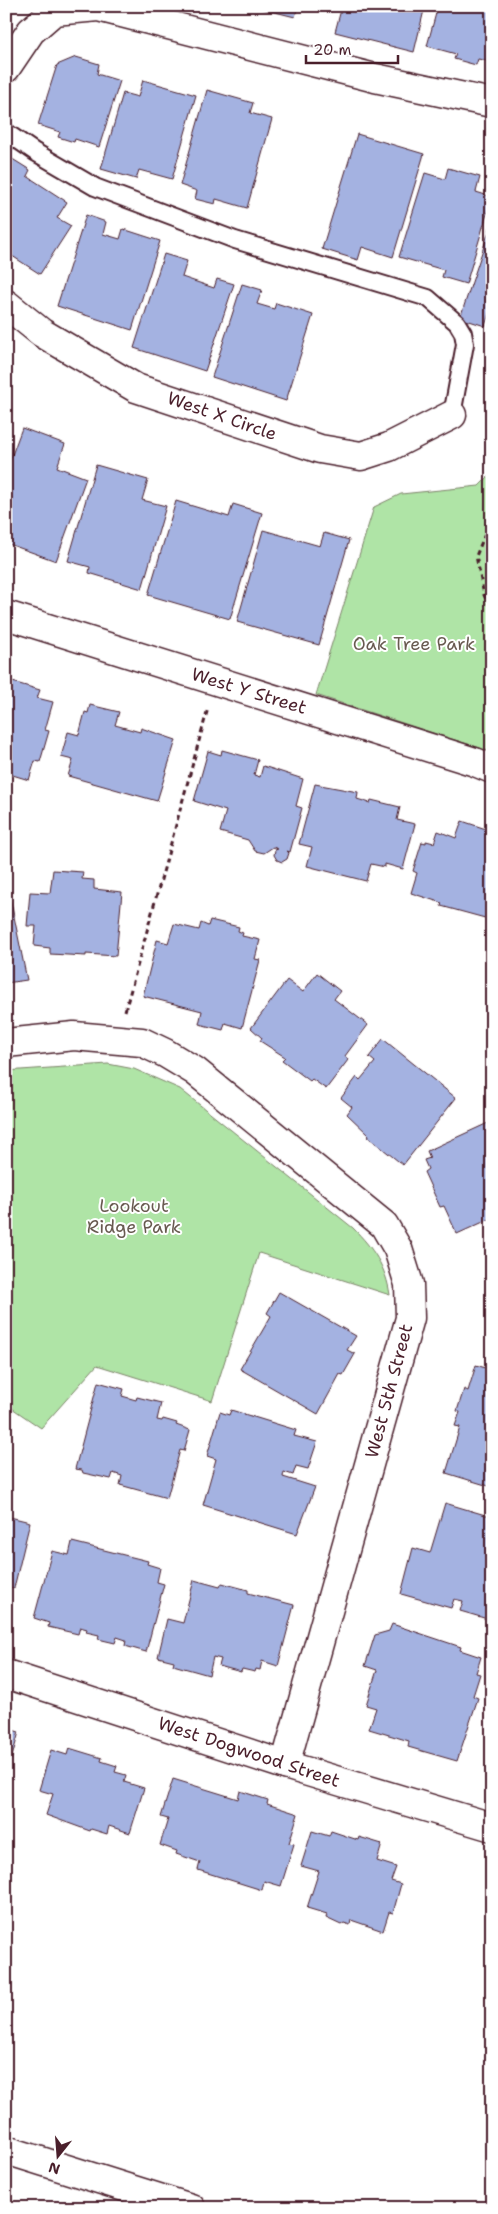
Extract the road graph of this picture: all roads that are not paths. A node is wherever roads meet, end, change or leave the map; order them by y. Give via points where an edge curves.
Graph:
1 (6, 68) edge
2 (492, 103) edge
3 (6, 132) edge
4 (6, 304) edge
5 (452, 415) joint
6 (6, 615) edge
7 (492, 769) edge
8 (6, 1043) edge
9 (6, 1674) edge
10 (285, 1765) junction
11 (492, 1827) edge
12 (6, 2150) edge
13 (152, 2202) edge
14 (190, 2208) edge

1 - 2 street via 30,31 54,11 98,7 375,78
3 - 5 lane via 95,188 235,240 428,298 457,323 466,344
4 - 5 street, West X Circle via 42,333 136,388 320,449 361,456 389,447
6 - 7 street, West Y Street
8 - 10 street, West 5th Street via 74,1036 130,1041 166,1053 195,1072 384,1225 398,1249 409,1284 410,1318
9 - 10 street, West Dogwood Street
10 - 11 street, West Dogwood Street
12 - 13 street
13 - 14 street

